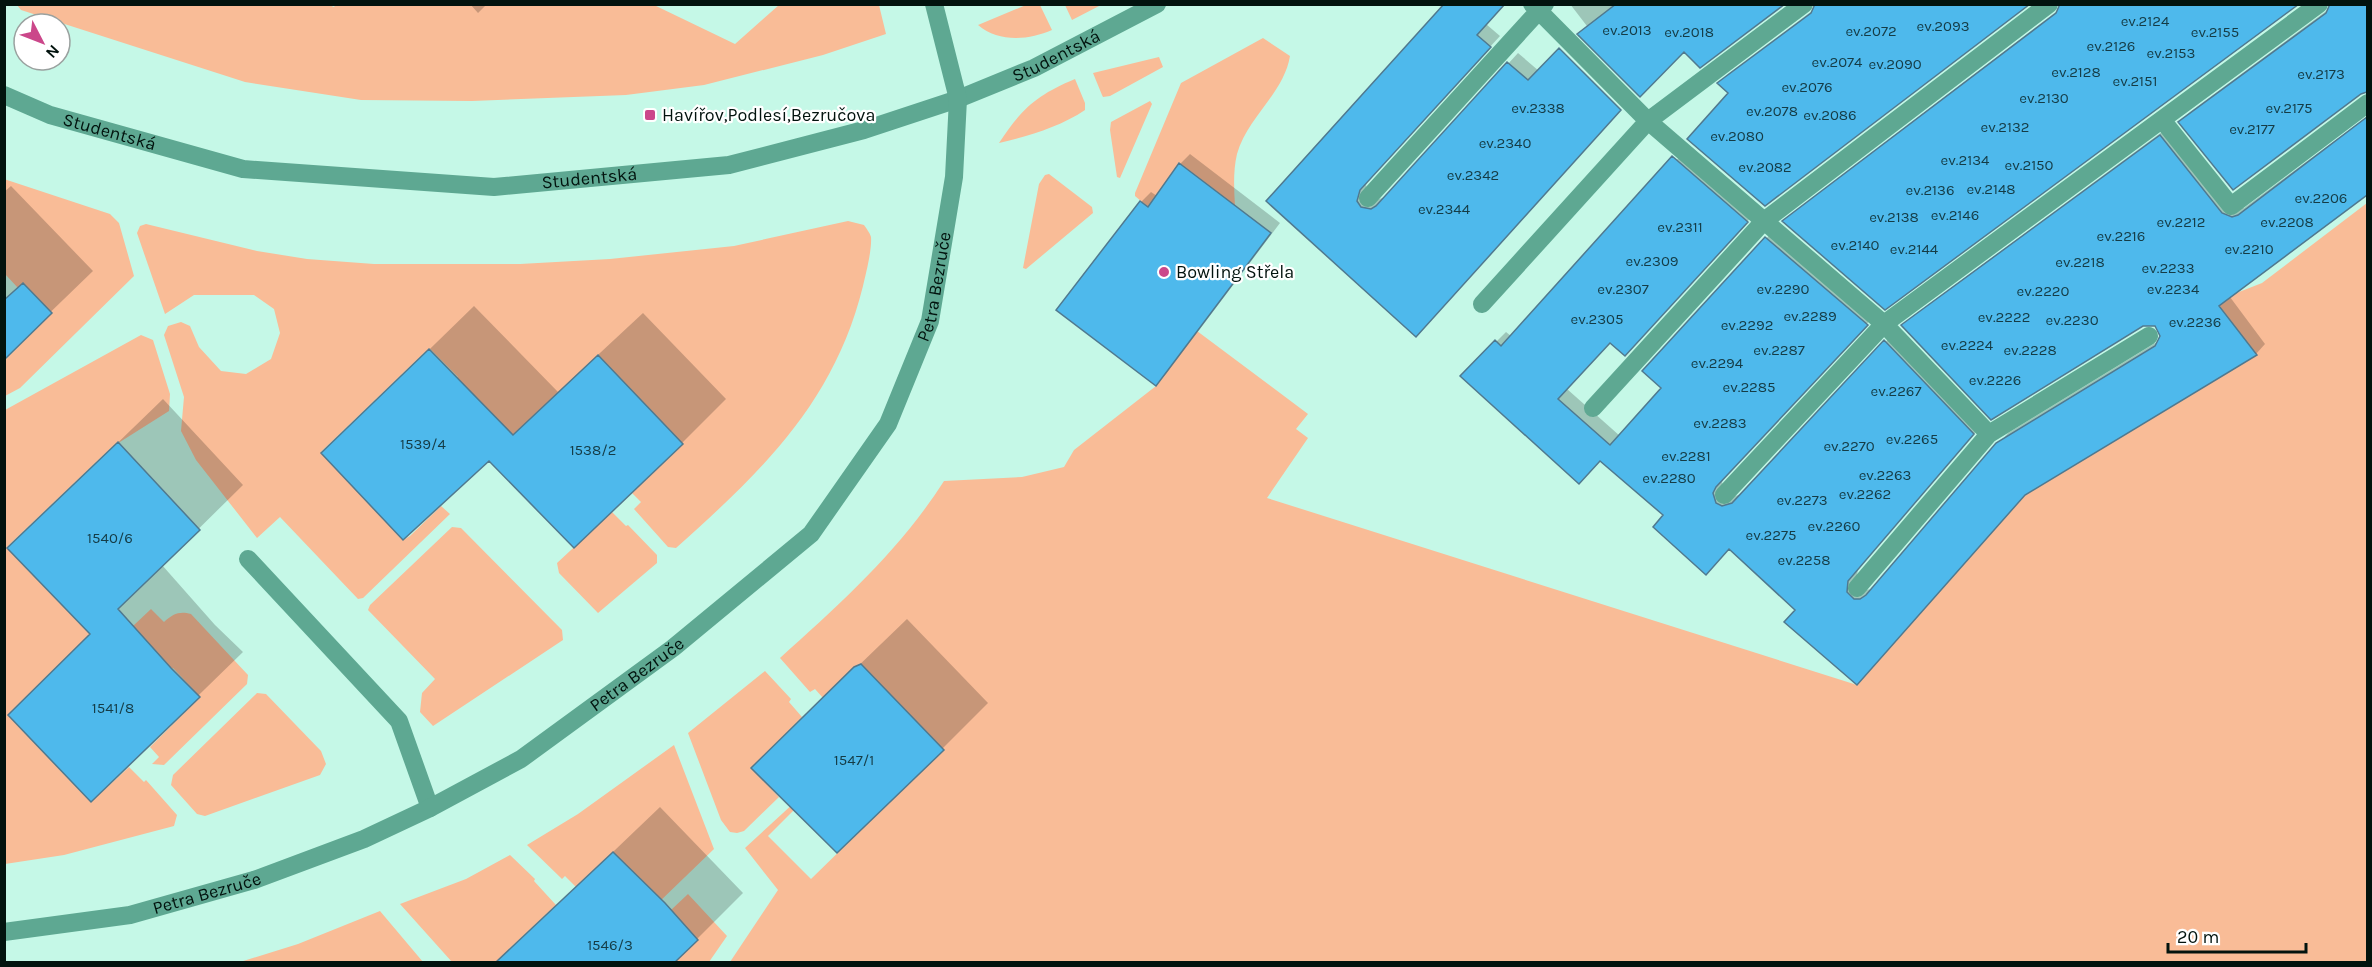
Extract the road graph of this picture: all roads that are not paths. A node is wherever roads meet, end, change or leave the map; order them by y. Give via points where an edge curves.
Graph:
1 (934, 4) edge
2 (1157, 4) edge
3 (1804, 4) edge
4 (2049, 4) edge
5 (2319, 4) edge
6 (1538, 6) edge
7 (4, 95) edge
8 (958, 99) junction
9 (2367, 103) edge
10 (1648, 121) junction
11 (2163, 121) junction
12 (1368, 198) dead end
13 (1764, 221) junction
14 (1482, 304) dead end
15 (1884, 324) junction
16 (2149, 336) dead end
17 (1593, 408) dead end
18 (1989, 435) junction
19 (1724, 495) dead end
20 (248, 559) dead end
21 (1857, 588) dead end
22 (430, 808) junction
23 (4, 932) edge

1 - 8 street, Petra Bezruče
2 - 8 street, Studentská via 1034,68
3 - 10 street
4 - 13 street
5 - 11 street
6 - 10 street
6 - 12 street
7 - 8 street, Studentská via 50,115 243,169 494,187 729,165 864,130
8 - 22 street, Petra Bezruče via 954,177 930,321 888,424 811,534 674,648 530,752
9 - 11 street via 2231,206
10 - 13 street
10 - 14 street
11 - 15 street
13 - 15 street
13 - 17 street
15 - 18 street
15 - 19 street
16 - 18 street
18 - 21 street
20 - 22 street via 399,721
22 - 23 street, Petra Bezruče via 364,839 254,880 130,915

